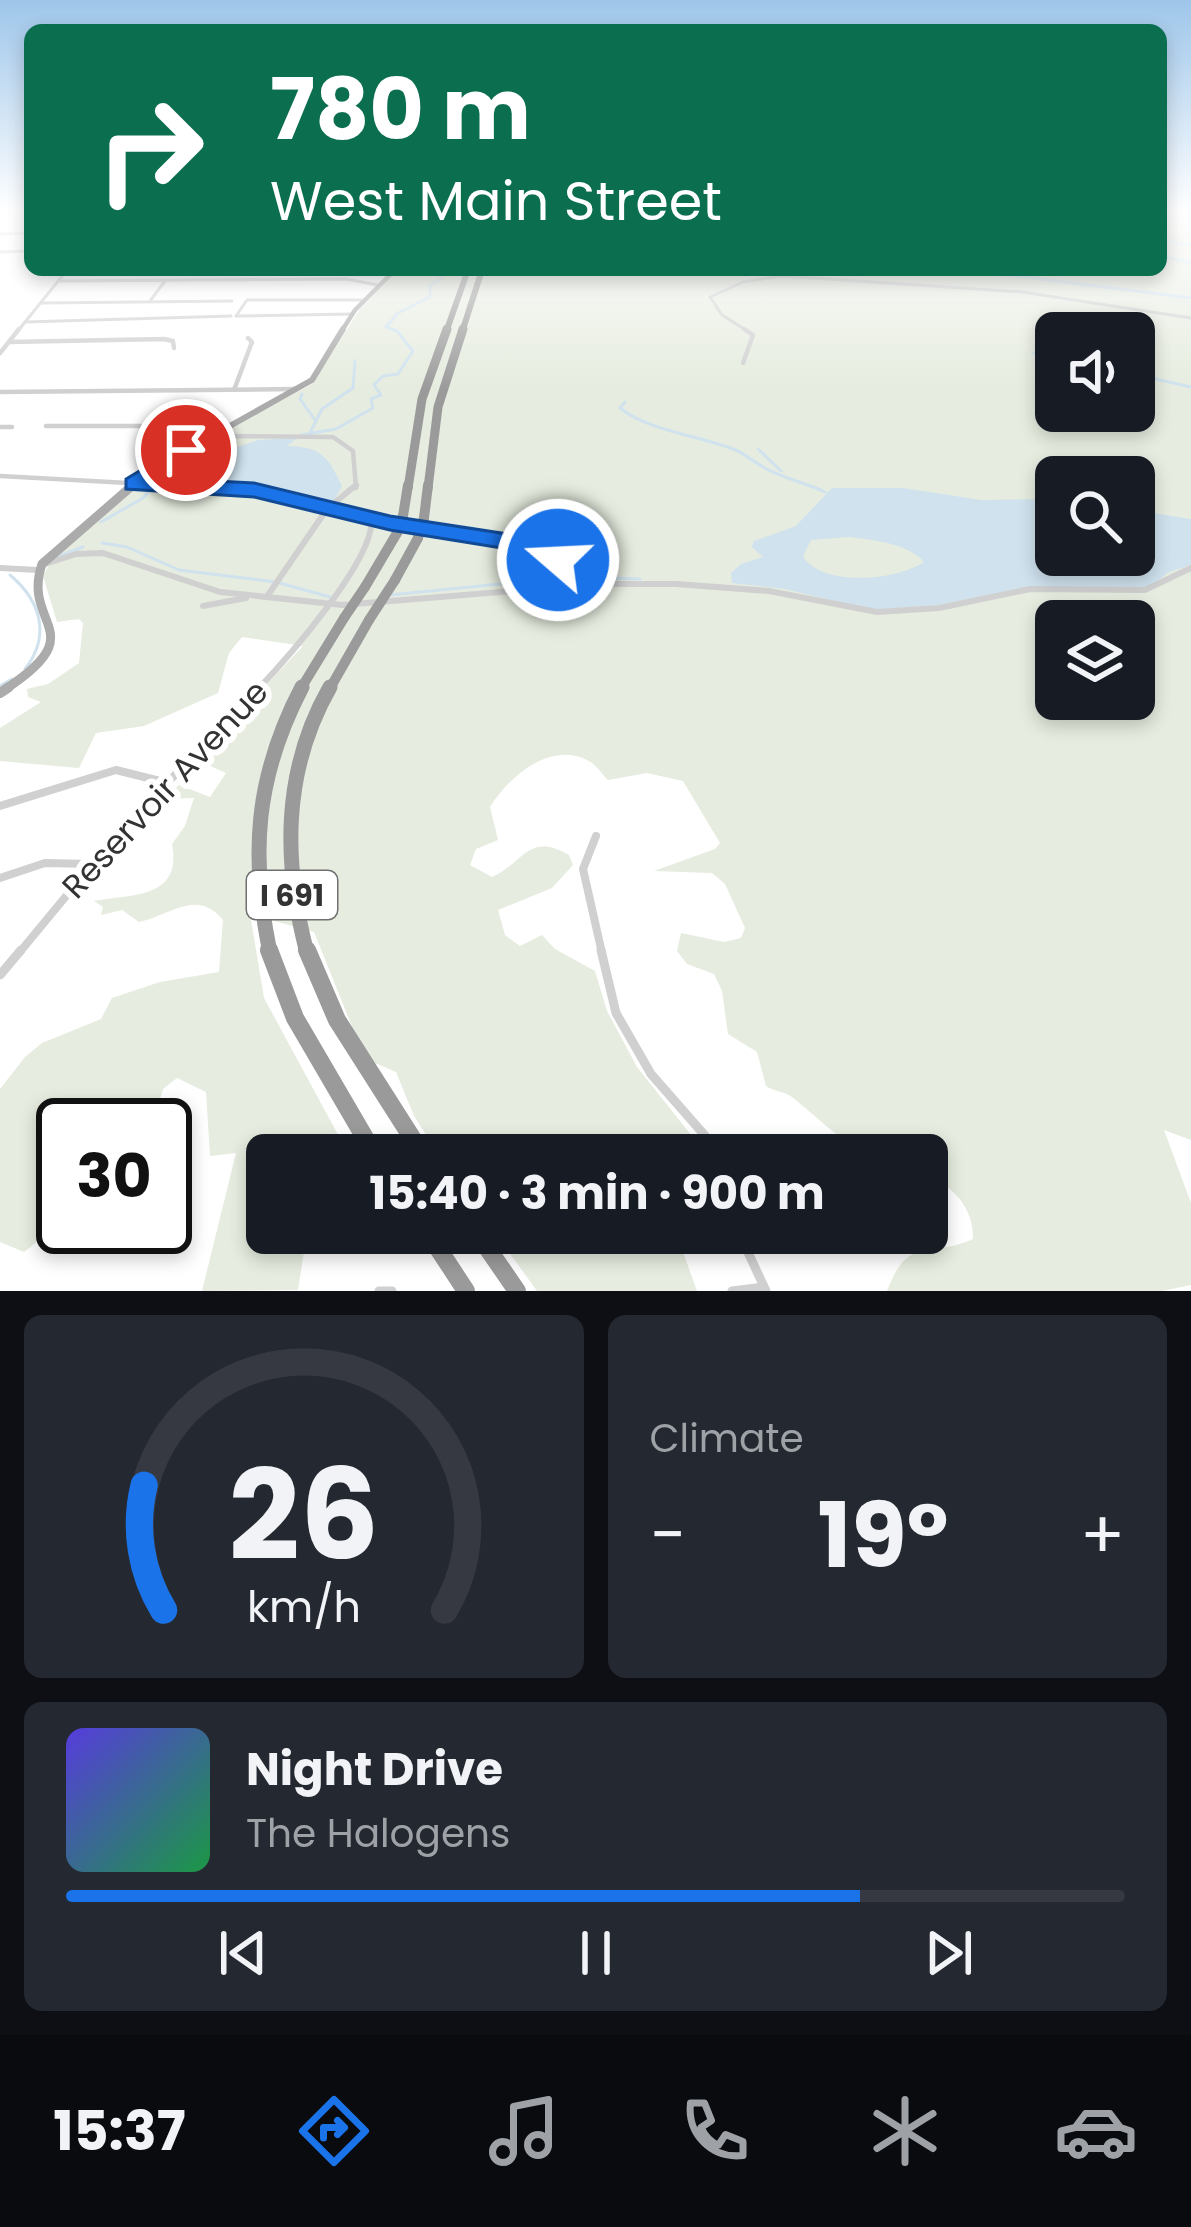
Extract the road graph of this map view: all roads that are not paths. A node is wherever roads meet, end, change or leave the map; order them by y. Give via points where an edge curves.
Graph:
1 (62, 276) edge
2 (388, 276) edge
3 (466, 276) edge
4 (480, 276) edge
5 (782, 276) joint
6 (58, 281) junction
7 (165, 281) junction
8 (378, 285) junction
9 (362, 300) junction
10 (150, 301) junction
11 (232, 301) dead end
12 (41, 303) junction
13 (352, 314) junction
14 (233, 316) junction
15 (1191, 318) edge
16 (25, 322) junction
17 (248, 338) dead end
18 (9, 342) junction
19 (0, 343) edge
20 (174, 348) dead end
21 (0, 353) edge
22 (743, 363) dead end
23 (298, 389) junction
24 (234, 390) junction
25 (0, 392) edge
26 (46, 426) dead end
27 (231, 426) junction
28 (0, 427) edge
29 (12, 427) dead end
30 (211, 436) junction
31 (0, 476) edge
32 (134, 484) junction
33 (327, 508) junction
34 (371, 519) junction
35 (40, 567) junction
36 (0, 568) edge
37 (1191, 568) edge
38 (582, 585) junction
39 (256, 596) junction
40 (267, 597) junction
41 (331, 604) junction
42 (203, 606) dead end
43 (0, 693) edge
44 (168, 782) junction
45 (0, 806) edge
46 (596, 836) dead end
47 (91, 864) junction
48 (0, 878) edge
49 (0, 975) edge
50 (361, 1134) edge
51 (408, 1134) edge
52 (704, 1134) edge
53 (442, 1254) edge
54 (492, 1254) edge
55 (749, 1254) edge
56 (765, 1289) edge
57 (379, 1291) edge
58 (392, 1291) edge
59 (466, 1291) edge
60 (518, 1291) edge
61 (732, 1291) edge

1 - 6 street
2 - 8 main road
3 - 50 highway, I 691, bridge via 422,399 397,533 299,687 260,805 256,871 266,940 290,1014
4 - 51 highway, I 691, bridge via 438,407 418,538 329,683 305,739 290,812 290,876 323,999
5 - 15 street via 1022,292
5 - 22 street via 710,297 753,334
6 - 7 street
6 - 12 street
7 - 8 street
7 - 10 street
8 - 9 main road
9 - 13 main road
9 - 14 street via 247,300
10 - 11 street
10 - 12 street
12 - 16 street
13 - 14 street
13 - 23 main road via 317,373
14 - 16 street
16 - 18 street
17 - 24 street
18 - 19 street
18 - 20 street via 157,338
18 - 21 street
23 - 24 street
23 - 27 main road
24 - 25 street
26 - 27 street
27 - 30 main road
28 - 29 street
30 - 32 main road
30 - 33 street via 346,442 356,488
31 - 32 street
32 - 33 street via 237,488
32 - 35 main road
33 - 34 street
33 - 40 street
34 - 38 street via 529,547 567,566
34 - 41 street, Reservoir Avenue via 371,538
35 - 36 street
35 - 39 street via 103,553 209,590
35 - 43 main road via 36,587 52,642
37 - 38 street via 1145,590 1022,590 939,608 868,612 704,585
38 - 41 street
39 - 40 street
39 - 42 street
40 - 41 street
41 - 44 street, Reservoir Avenue
44 - 45 street via 116,770
44 - 47 street, Reservoir Avenue
46 - 52 street via 583,868 616,1013 651,1074
47 - 48 street via 45,863
47 - 49 street, Reservoir Avenue
53 - 59 highway
54 - 60 highway
55 - 56 street
56 - 61 street
57 - 58 street

